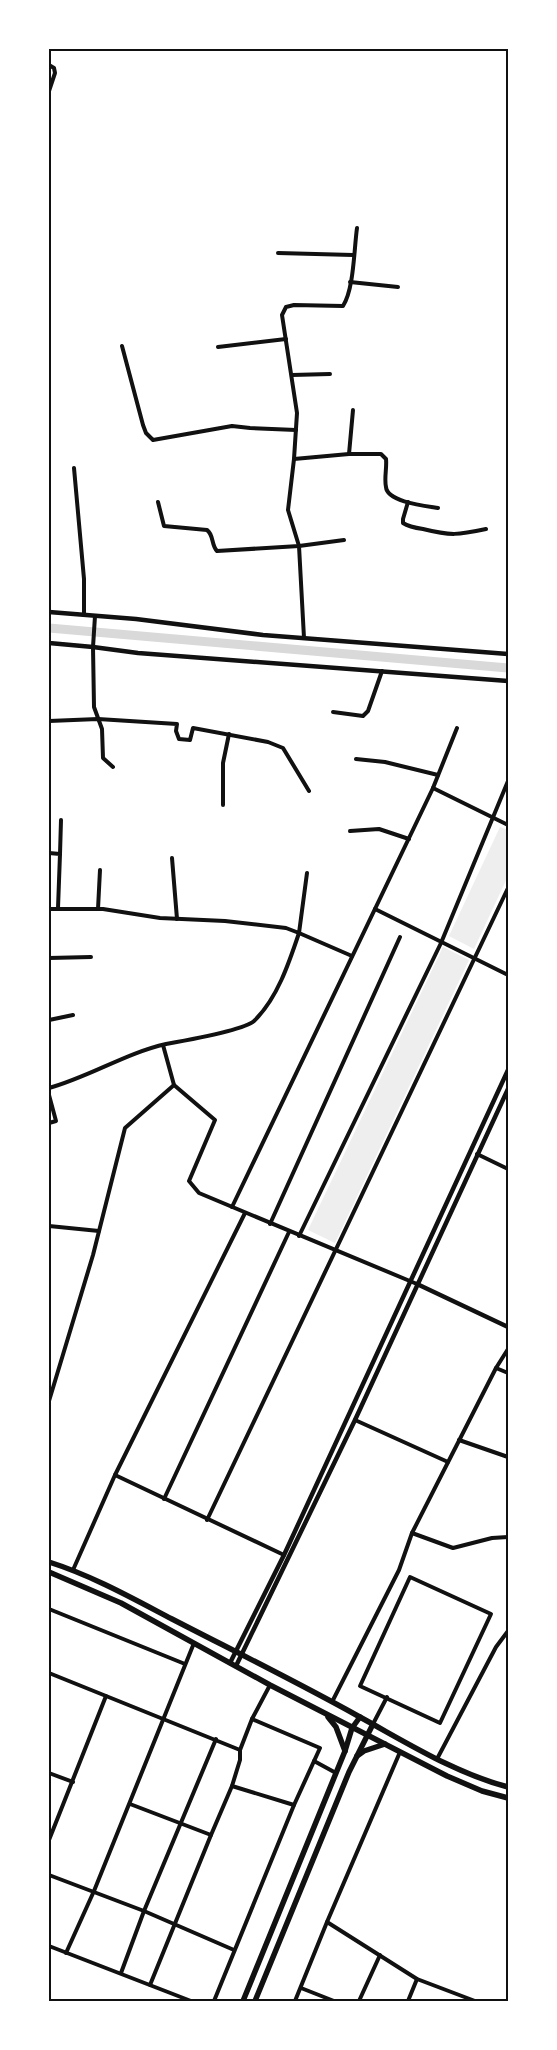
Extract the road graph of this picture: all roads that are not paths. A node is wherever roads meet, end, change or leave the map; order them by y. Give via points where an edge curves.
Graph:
1 (49, 64) edge
2 (49, 91) edge
3 (356, 228) dead end
4 (278, 253) dead end
5 (353, 256) junction
6 (350, 282) junction
7 (398, 287) dead end
8 (286, 339) junction
9 (122, 346) dead end
10 (218, 347) dead end
11 (330, 374) dead end
12 (292, 375) junction
13 (353, 410) dead end
14 (296, 430) junction
15 (348, 454) junction
16 (294, 459) junction
17 (74, 468) dead end
18 (158, 502) dead end
19 (408, 502) junction
20 (438, 508) dead end
21 (486, 529) dead end
22 (344, 540) dead end
23 (299, 546) junction
24 (49, 612) edge
25 (84, 615) junction
26 (95, 616) junction
27 (304, 638) junction
28 (49, 643) edge
29 (93, 646) junction
30 (508, 654) edge
31 (382, 671) junction
32 (508, 681) edge
33 (333, 712) dead end
34 (98, 719) junction
35 (49, 721) edge
36 (456, 728) dead end
37 (229, 734) junction
38 (356, 759) dead end
39 (113, 767) dead end
40 (438, 775) junction
41 (508, 781) edge
42 (433, 788) junction
43 (309, 791) dead end
44 (223, 805) dead end
45 (494, 818) junction
46 (61, 820) dead end
47 (508, 825) edge
48 (350, 831) dead end
49 (409, 839) junction
50 (49, 852) edge
51 (60, 854) junction
52 (172, 858) dead end
53 (100, 870) dead end
54 (307, 873) dead end
55 (508, 888) edge
56 (58, 908) junction
57 (49, 909) edge
58 (98, 909) junction
59 (375, 909) junction
60 (177, 919) junction
61 (299, 933) junction
62 (400, 937) dead end
63 (441, 942) junction
64 (352, 956) junction
65 (91, 957) dead end
66 (49, 958) edge
67 (474, 959) junction
68 (508, 975) edge
69 (73, 1015) dead end
70 (49, 1020) edge
71 (163, 1045) junction
72 (508, 1070) edge
73 (174, 1085) junction
74 (49, 1088) edge
75 (508, 1089) edge
76 (49, 1094) edge
77 (49, 1123) edge
78 (477, 1154) junction
79 (508, 1169) edge
80 (232, 1207) junction
81 (245, 1213) junction
82 (270, 1224) junction
83 (49, 1226) edge
84 (99, 1231) junction
85 (289, 1232) junction
86 (299, 1236) junction
87 (334, 1251) junction
88 (409, 1281) junction
89 (417, 1284) junction
90 (508, 1327) edge
91 (508, 1349) edge
92 (496, 1368) junction
93 (508, 1373) edge
94 (49, 1400) edge
95 (355, 1420) junction
96 (459, 1440) junction
97 (508, 1457) edge
98 (448, 1462) junction
99 (115, 1475) junction
100 (164, 1499) junction
101 (207, 1520) junction
102 (412, 1533) junction
103 (508, 1537) edge
104 (284, 1555) junction
105 (49, 1562) edge
106 (73, 1570) junction
107 (49, 1572) edge
108 (49, 1609) edge
109 (508, 1631) edge
110 (194, 1643) junction
111 (236, 1651) junction
112 (242, 1655) junction
113 (230, 1663) junction
114 (185, 1664) junction
115 (236, 1666) junction
116 (49, 1673) edge
117 (270, 1685) junction
118 (106, 1696) junction
119 (387, 1697) junction
120 (332, 1702) junction
121 (324, 1713) junction
122 (360, 1717) junction
123 (162, 1720) junction
124 (252, 1720) junction
125 (372, 1724) junction
126 (352, 1728) junction
127 (366, 1734) junction
128 (216, 1739) junction
129 (385, 1744) junction
130 (240, 1750) junction
131 (346, 1751) junction
132 (400, 1752) junction
133 (356, 1757) junction
134 (437, 1759) junction
135 (314, 1761) junction
136 (49, 1773) edge
137 (336, 1773) junction
138 (73, 1782) junction
139 (232, 1786) junction
140 (508, 1787) edge
141 (508, 1798) edge
142 (130, 1804) junction
143 (294, 1806) junction
144 (180, 1822) junction
145 (211, 1834) junction
146 (49, 1840) edge
147 (49, 1875) edge
148 (94, 1891) junction
149 (144, 1911) junction
150 (326, 1922) junction
151 (174, 1923) junction
152 (49, 1946) edge
153 (234, 1950) junction
154 (66, 1953) junction
155 (380, 1955) junction
156 (121, 1973) junction
157 (417, 1979) junction
158 (150, 1984) junction
159 (301, 1988) junction
160 (191, 2001) edge
161 (214, 2001) edge
162 (243, 2001) edge
163 (255, 2001) edge
164 (295, 2001) edge
165 (334, 2001) edge
166 (359, 2001) edge
167 (408, 2001) edge
168 (475, 2001) edge

1 - 2 street via 54,68
3 - 5 street
4 - 5 street
5 - 6 street
6 - 7 street
6 - 8 street via 343,306 286,307 282,315
8 - 10 street
8 - 12 street
9 - 14 street via 143,425 153,440 232,426
11 - 12 street
12 - 14 street
13 - 15 street
14 - 16 street
15 - 16 street
15 - 19 street via 384,456 386,491
16 - 23 street via 288,510
17 - 25 street
18 - 23 street via 164,526 207,530 217,551
19 - 20 street
19 - 21 street via 403,519 405,525 446,535
22 - 23 street
23 - 27 street
24 - 25 street
25 - 26 street
26 - 27 street
26 - 29 street
27 - 30 street
28 - 29 street
29 - 31 street via 138,653
29 - 34 street via 94,707
31 - 32 street
31 - 33 street via 368,711 363,716
34 - 35 street
34 - 37 street via 177,724 179,738 190,740 193,728
34 - 39 street via 102,729 103,758
36 - 40 street
37 - 43 street via 283,748
37 - 44 street via 223,763
38 - 40 street via 385,762
40 - 42 street
41 - 45 street
42 - 45 street
42 - 49 street
45 - 47 street
45 - 63 street
46 - 51 street
48 - 49 street via 379,829
49 - 59 street
50 - 51 street
51 - 56 street
52 - 60 street
53 - 58 street
54 - 61 street
55 - 67 street
56 - 57 street
56 - 58 street
58 - 60 street
59 - 63 street
59 - 64 street
60 - 61 street via 225,921 286,928
61 - 64 street
61 - 71 street via 289,963 268,1003 253,1022
62 - 82 street
63 - 67 street
63 - 86 street
64 - 80 street
65 - 66 street
67 - 68 street
67 - 87 street
69 - 70 street
71 - 73 street
71 - 74 street via 72,1082
72 - 88 street
73 - 80 street via 215,1120 189,1181 199,1194
73 - 84 street via 126,1128
75 - 78 street
76 - 77 street via 56,1121
78 - 79 street
78 - 89 street
80 - 81 street
81 - 82 street
81 - 99 street
82 - 85 street
83 - 84 street
84 - 94 street
85 - 86 street
85 - 100 street
86 - 87 street
87 - 88 street
87 - 101 street
88 - 89 street
88 - 104 street
89 - 90 street
89 - 95 street
91 - 92 street
92 - 93 street
92 - 96 street
95 - 98 street
95 - 112 street
96 - 97 street
96 - 98 street
98 - 102 street
99 - 100 street
99 - 106 street
100 - 101 street
101 - 104 street
102 - 103 street via 453,1548
102 - 120 street via 399,1570
104 - 111 street
105 - 106 main road
106 - 111 main road
107 - 110 main road via 95,1590
108 - 114 street
109 - 134 street via 496,1647
110 - 113 main road
110 - 114 street
111 - 112 main road
111 - 113 street
112 - 115 street
112 - 120 main road
113 - 115 main road
114 - 123 street
115 - 117 main road
116 - 118 street
117 - 121 main road
117 - 124 street
118 - 123 street
118 - 138 street
119 - 119 street via 440,1723 491,1614 410,1577 360,1686
119 - 125 street
120 - 122 main road
121 - 126 main road
121 - 131 main road via 336,1727
122 - 125 main road
122 - 126 main road
123 - 128 street
123 - 142 street
124 - 130 street
124 - 135 street via 320,1748
125 - 127 main road
125 - 134 main road
126 - 127 main road
126 - 131 main road
127 - 129 main road
127 - 133 main road
128 - 130 street
128 - 144 street
129 - 132 main road
129 - 133 main road
130 - 139 street
131 - 137 main road
132 - 141 main road via 482,1791
132 - 150 street
133 - 163 main road
134 - 140 main road
135 - 137 street
135 - 143 street
136 - 138 street
137 - 162 main road
138 - 146 street
139 - 143 street
139 - 145 street
142 - 144 street
142 - 148 street
143 - 153 street
144 - 145 street
144 - 149 street
145 - 151 street
147 - 148 street
148 - 149 street
148 - 154 street
149 - 151 street
149 - 156 street
150 - 155 street
150 - 159 street
151 - 153 street
151 - 158 street
152 - 154 street
153 - 161 street
154 - 156 street
155 - 157 street
155 - 166 street
156 - 158 street
157 - 167 street
157 - 168 street
158 - 160 street
159 - 164 street
159 - 165 street

